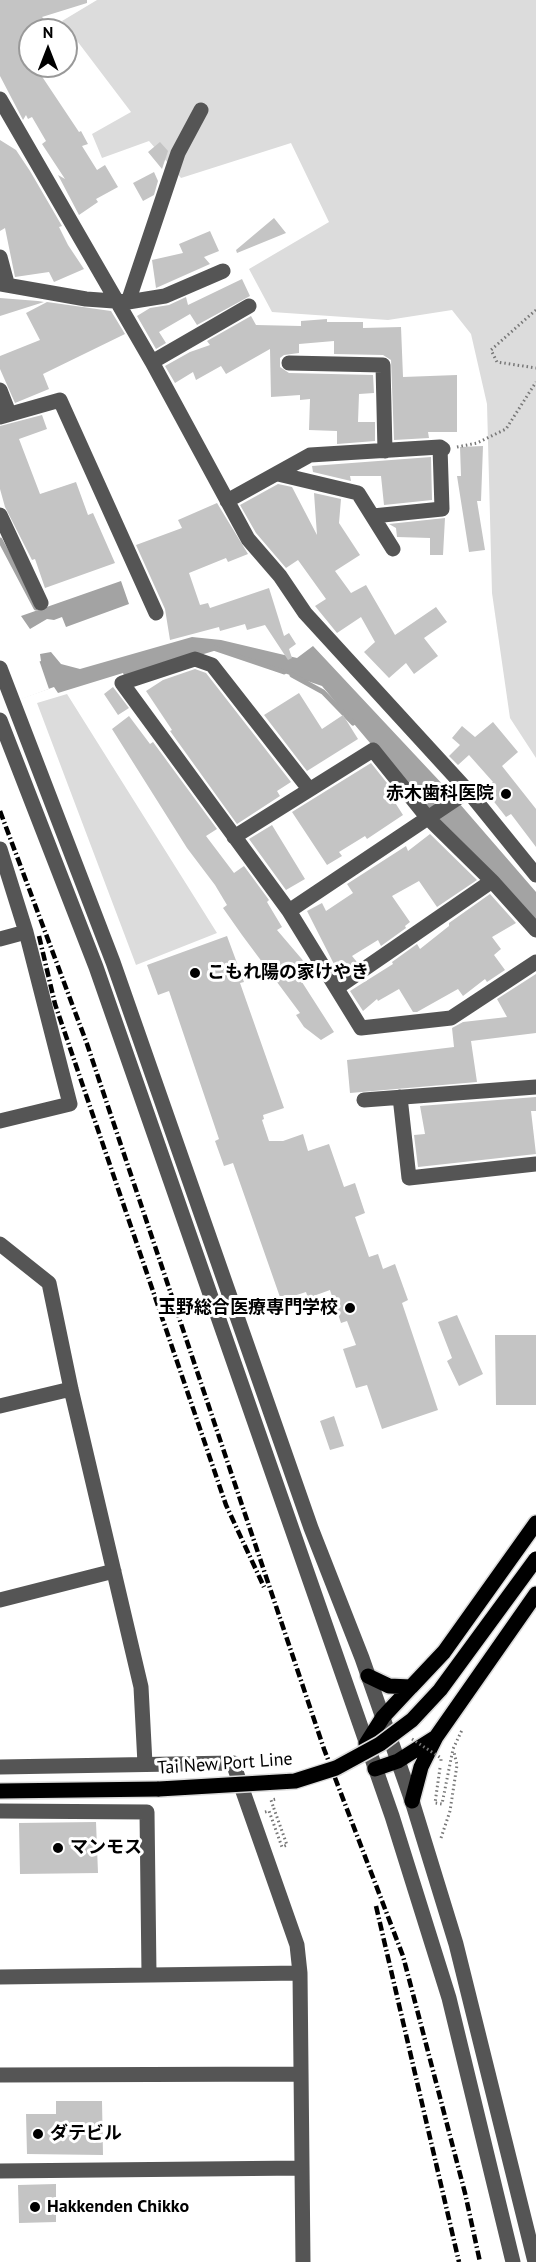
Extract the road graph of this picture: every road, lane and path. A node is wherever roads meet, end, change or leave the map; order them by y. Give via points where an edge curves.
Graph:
1 (0, 99) edge
2 (201, 110) dead end
3 (0, 121) edge
4 (16, 129) junction
5 (0, 257) edge
6 (223, 272) dead end
7 (3, 284) edge
8 (122, 302) junction
9 (249, 306) dead end
10 (536, 310) edge
11 (152, 362) junction
12 (289, 363) dead end
13 (536, 368) edge
14 (536, 382) edge
15 (0, 390) edge
16 (5, 415) edge
17 (442, 448) junction
18 (385, 451) junction
19 (278, 474) junction
20 (227, 501) junction
21 (0, 515) edge
22 (373, 516) junction
23 (393, 549) dead end
24 (41, 603) dead end
25 (156, 613) dead end
26 (1, 671) edge
27 (0, 720) edge
28 (309, 789) junction
29 (468, 791) junction
30 (427, 817) junction
31 (234, 837) junction
32 (0, 849) edge
33 (536, 875) edge
34 (492, 881) junction
35 (289, 911) junction
36 (536, 930) edge
37 (26, 932) junction
38 (0, 939) edge
39 (536, 962) edge
40 (338, 987) junction
41 (536, 1087) edge
42 (400, 1097) junction
43 (364, 1100) dead end
44 (0, 1121) edge
45 (536, 1164) edge
46 (0, 1244) edge
47 (71, 1389) junction
48 (0, 1406) edge
49 (536, 1523) edge
50 (536, 1559) edge
51 (114, 1571) junction
52 (536, 1594) edge
53 (0, 1600) edge
54 (368, 1676) junction
55 (411, 1687) junction
56 (383, 1717) junction
57 (436, 1737) junction
58 (366, 1744) junction
59 (453, 1749) dead end
60 (398, 1761) junction
61 (441, 1762) dead end
62 (145, 1764) junction
63 (0, 1767) edge
64 (375, 1769) junction
65 (447, 1776) dead end
66 (0, 1791) edge
67 (412, 1801) junction
68 (273, 1806) dead end
69 (0, 1811) edge
70 (271, 1816) dead end
71 (441, 1838) dead end
72 (300, 1973) junction
73 (149, 1974) junction
74 (0, 1977) edge
75 (301, 2074) junction
76 (0, 2075) edge
77 (302, 2169) junction
78 (0, 2171) edge
79 (303, 2262) edge
80 (513, 2262) edge
81 (535, 2262) edge

1 - 4 street
2 - 8 street via 178,153
3 - 4 street
4 - 8 street
5 - 7 street
6 - 8 street via 165,296
7 - 8 street
8 - 11 street
9 - 11 street
10 - 13 path via 491,350 497,362
11 - 20 street
12 - 18 street via 383,364
14 - 17 path via 506,429 477,442
15 - 16 street
16 - 25 street via 60,400
17 - 18 street
17 - 22 street via 442,509
18 - 19 street via 310,455
19 - 20 street
19 - 22 street via 358,493
20 - 29 street via 248,538 305,613
21 - 24 street
22 - 23 street
26 - 54 street via 124,991 311,1528
27 - 58 street via 96,968
28 - 30 street via 373,750
28 - 31 street
28 - 31 street via 212,665 195,659 122,683
29 - 30 street
29 - 33 street
30 - 34 street
30 - 35 street
31 - 35 street
32 - 37 street
34 - 36 street
34 - 40 street
35 - 40 street
37 - 38 street
37 - 44 street via 70,1104
39 - 40 street via 451,1018 361,1028
41 - 42 street
42 - 43 street
42 - 45 street via 409,1178
46 - 47 street via 49,1282
47 - 48 street
47 - 51 street
49 - 55 main road via 444,1652
50 - 66 main road, Tai New Port Line, bridge via 440,1690 412,1720 380,1744 336,1768 295,1781 159,1789
51 - 53 street
51 - 62 street via 141,1687
52 - 57 main road
54 - 55 main road via 389,1686
54 - 56 street
55 - 56 main road
56 - 58 main road
56 - 60 street
57 - 60 main road
57 - 67 main road via 421,1767
58 - 64 street
59 - 71 path via 456,1766 450,1811
60 - 64 main road
60 - 67 street
61 - 65 path via 435,1803 442,1804
62 - 63 street
62 - 72 street via 233,1763 297,1945
64 - 80 street via 435,1948
67 - 81 street via 456,1944
68 - 70 path via 287,1845 282,1847
69 - 73 street via 147,1812
72 - 73 street
72 - 75 street
73 - 74 street
75 - 76 street
75 - 77 street
77 - 78 street
77 - 79 street

